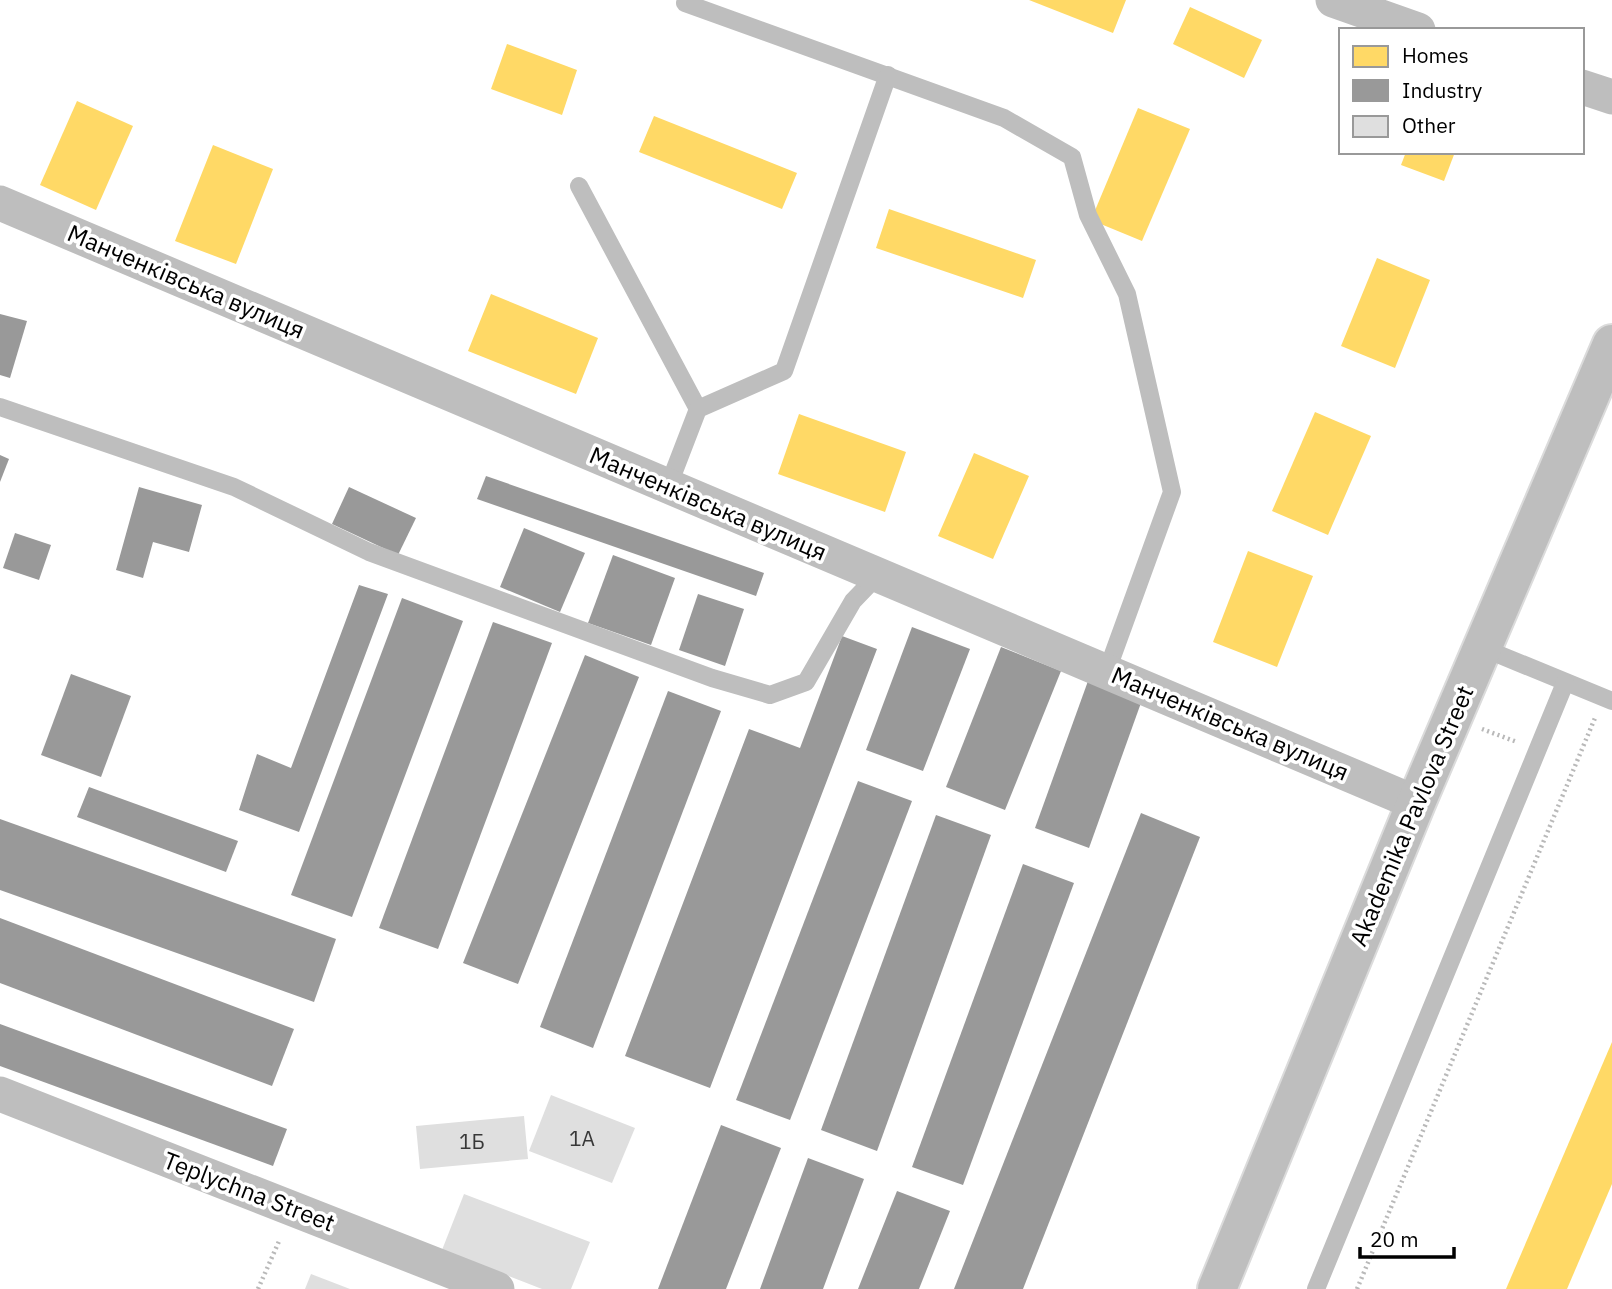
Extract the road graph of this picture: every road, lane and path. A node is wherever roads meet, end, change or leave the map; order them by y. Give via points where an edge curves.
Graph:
1 (1333, 0) edge
2 (685, 3) dead end
3 (1412, 28) edge
4 (888, 75) junction
5 (1584, 88) edge
6 (1612, 97) edge
7 (579, 186) dead end
8 (0, 203) edge
9 (1607, 368) edge
10 (0, 407) edge
11 (698, 409) junction
12 (668, 487) junction
13 (878, 575) junction
14 (1483, 648) junction
15 (1107, 671) junction
16 (1565, 682) junction
17 (1608, 699) edge
18 (1482, 729) dead end
19 (1537, 750) junction
20 (1416, 803) junction
21 (0, 1094) edge
22 (293, 1210) junction
23 (258, 1289) edge
24 (497, 1289) edge
25 (1217, 1289) edge
26 (1316, 1289) edge
27 (1357, 1289) edge

1 - 3 street
2 - 4 lane
4 - 11 lane via 784,370
4 - 15 lane via 1004,118 1072,157 1088,215 1127,294 1172,492
5 - 6 street
7 - 11 lane
8 - 12 street, Манченківська вулиця
9 - 14 main road, Akademika Pavlova Street
10 - 13 lane via 234,487 369,552 770,695 806,682 853,601
11 - 12 lane
12 - 13 street, Манченківська вулиця
13 - 15 street, Манченківська вулиця
14 - 16 lane
14 - 20 main road, Akademika Pavlova Street
15 - 20 street, Манченківська вулиця
16 - 17 lane
16 - 19 lane
17 - 27 path
18 - 19 path
19 - 26 lane
20 - 25 main road, Akademika Pavlova Street
21 - 22 street, Teplychna Street
22 - 23 path
22 - 24 street, Teplychna Street

